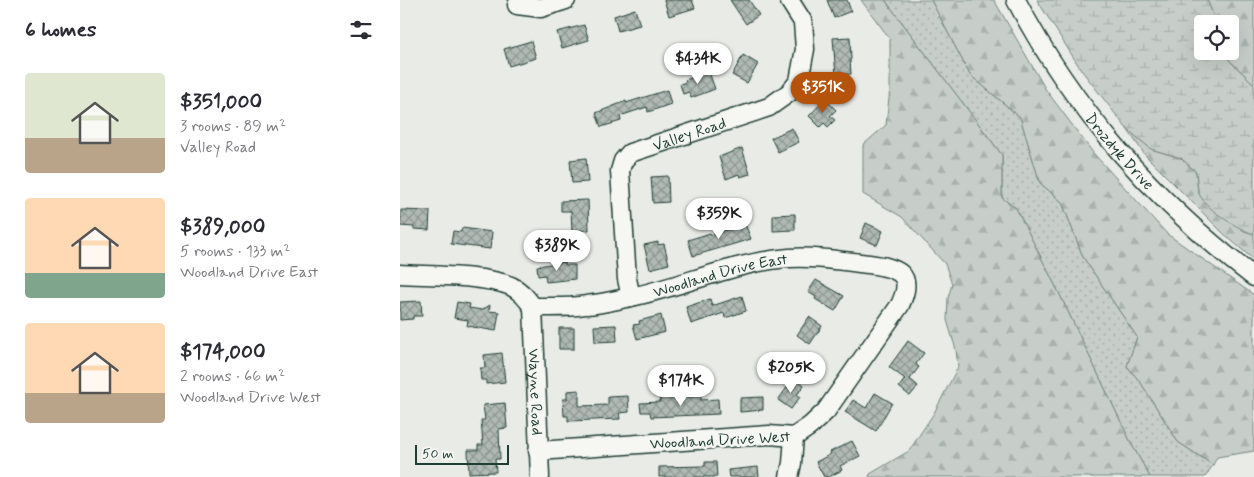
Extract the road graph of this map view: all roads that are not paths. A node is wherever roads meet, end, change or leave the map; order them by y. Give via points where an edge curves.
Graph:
1 (566, 0) edge
2 (789, 0) edge
3 (1016, 0) edge
4 (517, 5) dead end
5 (400, 274) edge
6 (1254, 277) edge
7 (906, 279) joint
8 (631, 297) junction
9 (533, 307) junction
10 (794, 437) junction
11 (538, 451) junction
12 (540, 477) edge
13 (789, 477) edge

1 - 4 street via 541,8
2 - 8 street, Valley Road via 803,22 805,49 799,81 790,92 769,107 630,153 623,161 620,171 626,269
3 - 6 street, Drozdyk Drive via 1064,82 1108,138 1186,221
5 - 9 street via 492,281 511,286 524,294
7 - 8 street, Woodland Drive East via 900,273 876,265 790,258 722,271
7 - 10 street, Woodland Drive West via 906,293 900,305 826,411
8 - 9 street, Woodland Drive East via 585,306
9 - 11 street, Wayne Road
10 - 11 street, Woodland Drive West via 769,435
10 - 13 street
11 - 12 street, Wayne Road

